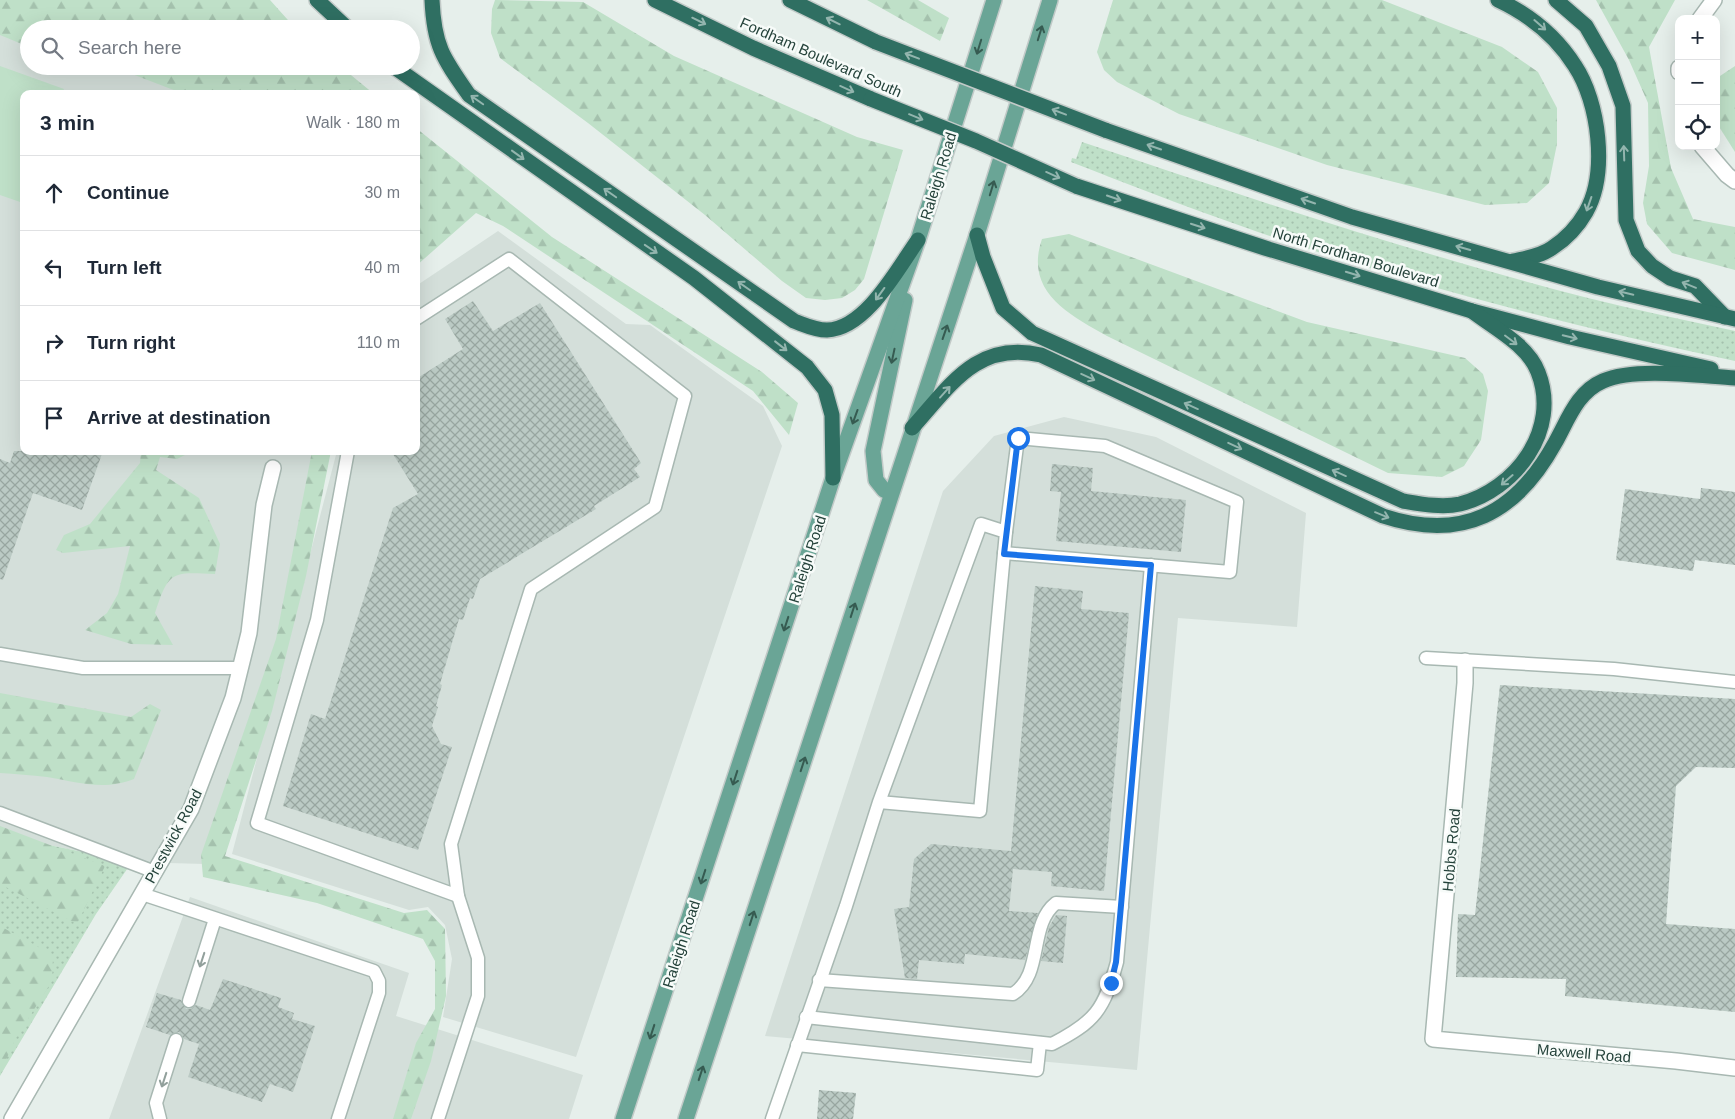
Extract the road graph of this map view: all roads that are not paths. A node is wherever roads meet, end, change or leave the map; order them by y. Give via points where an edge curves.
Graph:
1 (317, 0) edge
2 (432, 0) edge
3 (655, 0) edge
4 (790, 0) edge
5 (994, 0) edge
6 (1050, 0) edge
7 (1498, 0) edge
8 (1556, 0) edge
9 (1714, 0) edge
10 (1703, 15) edge
11 (338, 20) edge
12 (406, 75) edge
13 (976, 141) joint
14 (1705, 150) edge
15 (1735, 181) edge
16 (977, 235) junction
17 (918, 240) junction
18 (1510, 262) junction
19 (1472, 311) junction
20 (420, 316) edge
21 (1730, 318) edge
22 (1735, 376) edge
23 (912, 428) junction
24 (347, 455) edge
25 (273, 468) dead end
26 (833, 478) junction
27 (891, 493) junction
28 (1006, 532) junction
29 (1004, 554) junction
30 (1151, 565) junction
31 (0, 654) edge
32 (1426, 658) dead end
33 (1464, 661) junction
34 (241, 668) junction
35 (1735, 682) edge
36 (878, 802) junction
37 (0, 814) edge
38 (154, 872) junction
39 (142, 894) junction
40 (458, 896) junction
41 (1122, 907) junction
42 (215, 919) junction
43 (819, 980) junction
44 (188, 1000) dead end
45 (806, 1017) junction
46 (1433, 1039) joint
47 (176, 1040) dead end
48 (1040, 1043) junction
49 (797, 1045) junction
50 (1735, 1068) edge
51 (12, 1119) edge
52 (160, 1119) edge
53 (338, 1119) edge
54 (438, 1119) edge
55 (623, 1119) edge
56 (686, 1119) edge
57 (772, 1119) edge

1 - 11 highway
17 -> 2 highway via 870,308 852,322 829,330 814,329 794,321 469,94 443,58 433,28
3 -> 13 highway, Fordham Boulevard South, bridge via 754,48
18 -> 4 highway, bridge via 1352,216 1105,130 876,42
5 -> 17 main road, Raleigh Road
16 -> 6 main road
7 -> 18 highway via 1522,11 1559,45 1586,87 1597,128 1596,173 1587,211 1551,249
21 -> 8 highway via 1695,286 1670,278 1638,251 1626,220 1623,106 1609,66 1586,26
9 - 10 street
12 -> 26 highway via 694,278 807,367 825,390 832,415
13 -> 19 highway, North Fordham Boulevard, bridge via 1076,186
14 - 15 street
19 -> 16 highway via 1521,348 1539,373 1544,408 1534,443 1516,472 1504,484 1484,495 1459,504 1403,501 1032,333 1003,308
23 -> 16 main road
17 -> 26 main road, Raleigh Road
17 -> 27 main road via 873,451 876,480
21 -> 18 highway
19 -> 22 highway, North Fordham Boulevard
20 - 40 lane via 508,259 684,396 655,507 531,589 450,844
23 -> 22 highway via 963,372 976,363 993,354 1025,351 1050,359 1383,516 1418,526 1432,526 1484,517 1512,500 1547,458 1580,399 1602,382 1618,377 1660,374
23 - 27 main road
24 - 40 lane via 317,620 257,823
25 - 34 street, Prestwick Road via 264,505 249,633
26 -> 55 main road, Raleigh Road
56 -> 27 main road
28 - 29 lane
28 - 30 lane via 1018,438 1105,446 1237,502 1230,572
28 - 36 lane via 981,524
29 - 30 lane
29 - 36 lane via 980,811
30 - 41 lane
31 - 34 lane via 83,668
32 - 33 lane
33 - 35 lane via 1614,669
33 - 46 street, Hobbs Road via 1465,683
34 - 38 street, Prestwick Road via 191,809
36 - 43 lane
37 - 38 lane
38 - 39 street, Prestwick Road
39 - 42 lane
39 - 51 street, Prestwick Road
40 - 54 lane via 478,958 478,996
41 - 43 lane via 1056,903 1043,916 1025,982 1013,994
41 - 48 lane via 1116,962 1111,983 1098,1011 1080,1030 1052,1044
42 -> 44 lane
42 - 53 lane via 374,971 379,981 379,993
43 - 45 lane
45 - 48 lane
45 - 49 lane
46 - 50 street, Maxwell Road
47 -> 52 lane via 156,1103
48 - 49 lane via 1037,1070
49 - 57 lane

